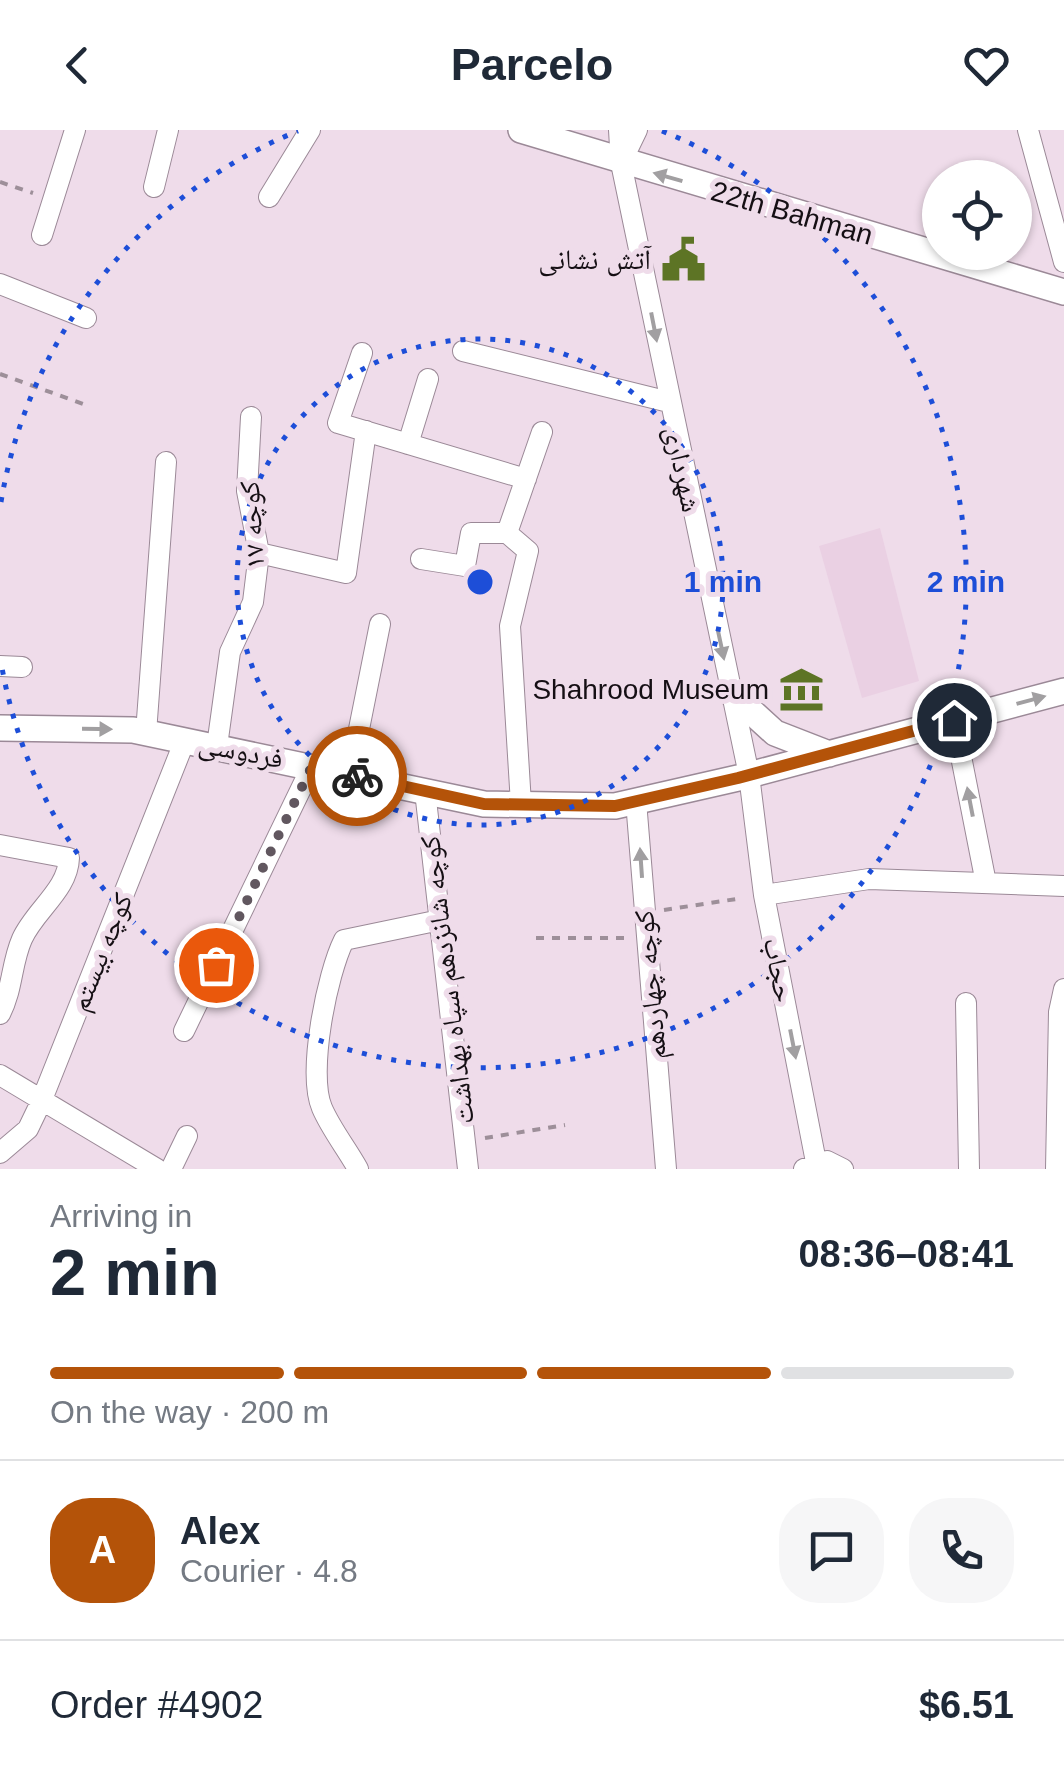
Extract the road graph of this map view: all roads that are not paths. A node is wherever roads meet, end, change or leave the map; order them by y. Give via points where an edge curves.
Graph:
1 (75, 130) edge
2 (168, 130) edge
3 (310, 130) edge
4 (521, 130) edge
5 (619, 130) edge
6 (637, 130) edge
7 (1028, 130) edge
8 (621, 163) junction
9 (154, 187) dead end
10 (269, 197) dead end
11 (42, 236) dead end
12 (1064, 262) edge
13 (0, 284) edge
14 (1064, 292) edge
15 (86, 318) dead end
16 (463, 351) dead end
17 (362, 353) dead end
18 (428, 378) dead end
19 (668, 402) junction
20 (250, 416) dead end
21 (366, 432) junction
22 (542, 432) dead end
23 (408, 444) junction
24 (166, 462) dead end
25 (526, 479) junction
26 (507, 533) junction
27 (259, 553) junction
28 (421, 559) dead end
29 (380, 624) dead end
30 (0, 666) edge
31 (22, 667) dead end
32 (1064, 691) edge
33 (731, 693) junction
34 (954, 720) junction
35 (0, 728) edge
36 (146, 732) junction
37 (185, 740) junction
38 (217, 746) junction
39 (829, 754) junction
40 (312, 766) junction
41 (350, 774) junction
42 (749, 776) junction
43 (425, 791) junction
44 (636, 801) junction
45 (521, 804) junction
46 (0, 845) edge
47 (986, 883) junction
48 (1064, 886) edge
49 (764, 895) junction
50 (440, 920) junction
51 (1064, 989) edge
52 (966, 1004) dead end
53 (0, 1014) edge
54 (184, 1032) dead end
55 (0, 1075) edge
56 (42, 1102) junction
57 (187, 1136) dead end
58 (0, 1156) edge
59 (810, 1166) edge
60 (8, 1169) edge
61 (157, 1169) edge
62 (171, 1169) edge
63 (358, 1169) edge
64 (468, 1169) edge
65 (666, 1169) edge
66 (844, 1169) edge
67 (969, 1169) edge
68 (1056, 1169) edge

1 - 11 street
2 - 9 street
3 - 10 street
4 - 8 main road, 22th Bahman
5 - 8 street, شهرداری
6 - 8 street
7 - 12 street
14 -> 8 main road, 22th Bahman
8 -> 19 street, شهرداری
13 - 15 street
16 - 19 street
17 - 21 street via 338,423
18 - 23 street
19 -> 33 street, شهرداری
20 - 27 street, ۱۷ کوچه via 247,491
21 - 23 street
21 - 27 street via 346,573
22 - 25 street
23 - 25 street
24 - 36 street
25 - 26 street
26 - 28 street via 470,533 465,566
26 - 45 street via 528,551 510,626
27 - 38 street, ۱۷ کوچه via 254,602 230,652
29 - 41 street
30 - 31 street
34 -> 32 main road, فردوسی
33 - 39 main road via 775,734
33 - 42 street, شهرداری
34 - 39 main road, فردوسی
47 -> 34 street
35 -> 36 main road, فردوسی
36 - 37 main road, فردوسی
37 - 38 main road, فردوسی
37 - 56 street, کوچه بیستم
38 - 40 main road, فردوسی
39 - 42 main road, فردوسی
40 - 41 main road, فردوسی
40 - 54 street
41 - 43 main road, فردوسی
42 - 44 main road, فردوسی
42 - 49 street, حجاب
43 - 45 main road, فردوسی
43 - 50 street, کوچه شانزدهم سپاه بهداشت
44 - 45 main road, فردوسی
65 -> 44 street, کوچه چهاردهم
46 - 53 street via 69,858 68,873 23,937 12,992
47 - 48 street
47 - 49 street via 869,879
49 -> 59 street, حجاب
50 - 63 street via 344,940 334,960 316,1078 321,1106
50 - 64 street, کوچه شانزدهم سپاه بهداشت
51 - 68 street
52 - 67 street
55 - 56 street
56 - 58 street, کوچه بیستم
56 - 61 street
57 - 62 street
58 - 60 street
59 - 66 street

